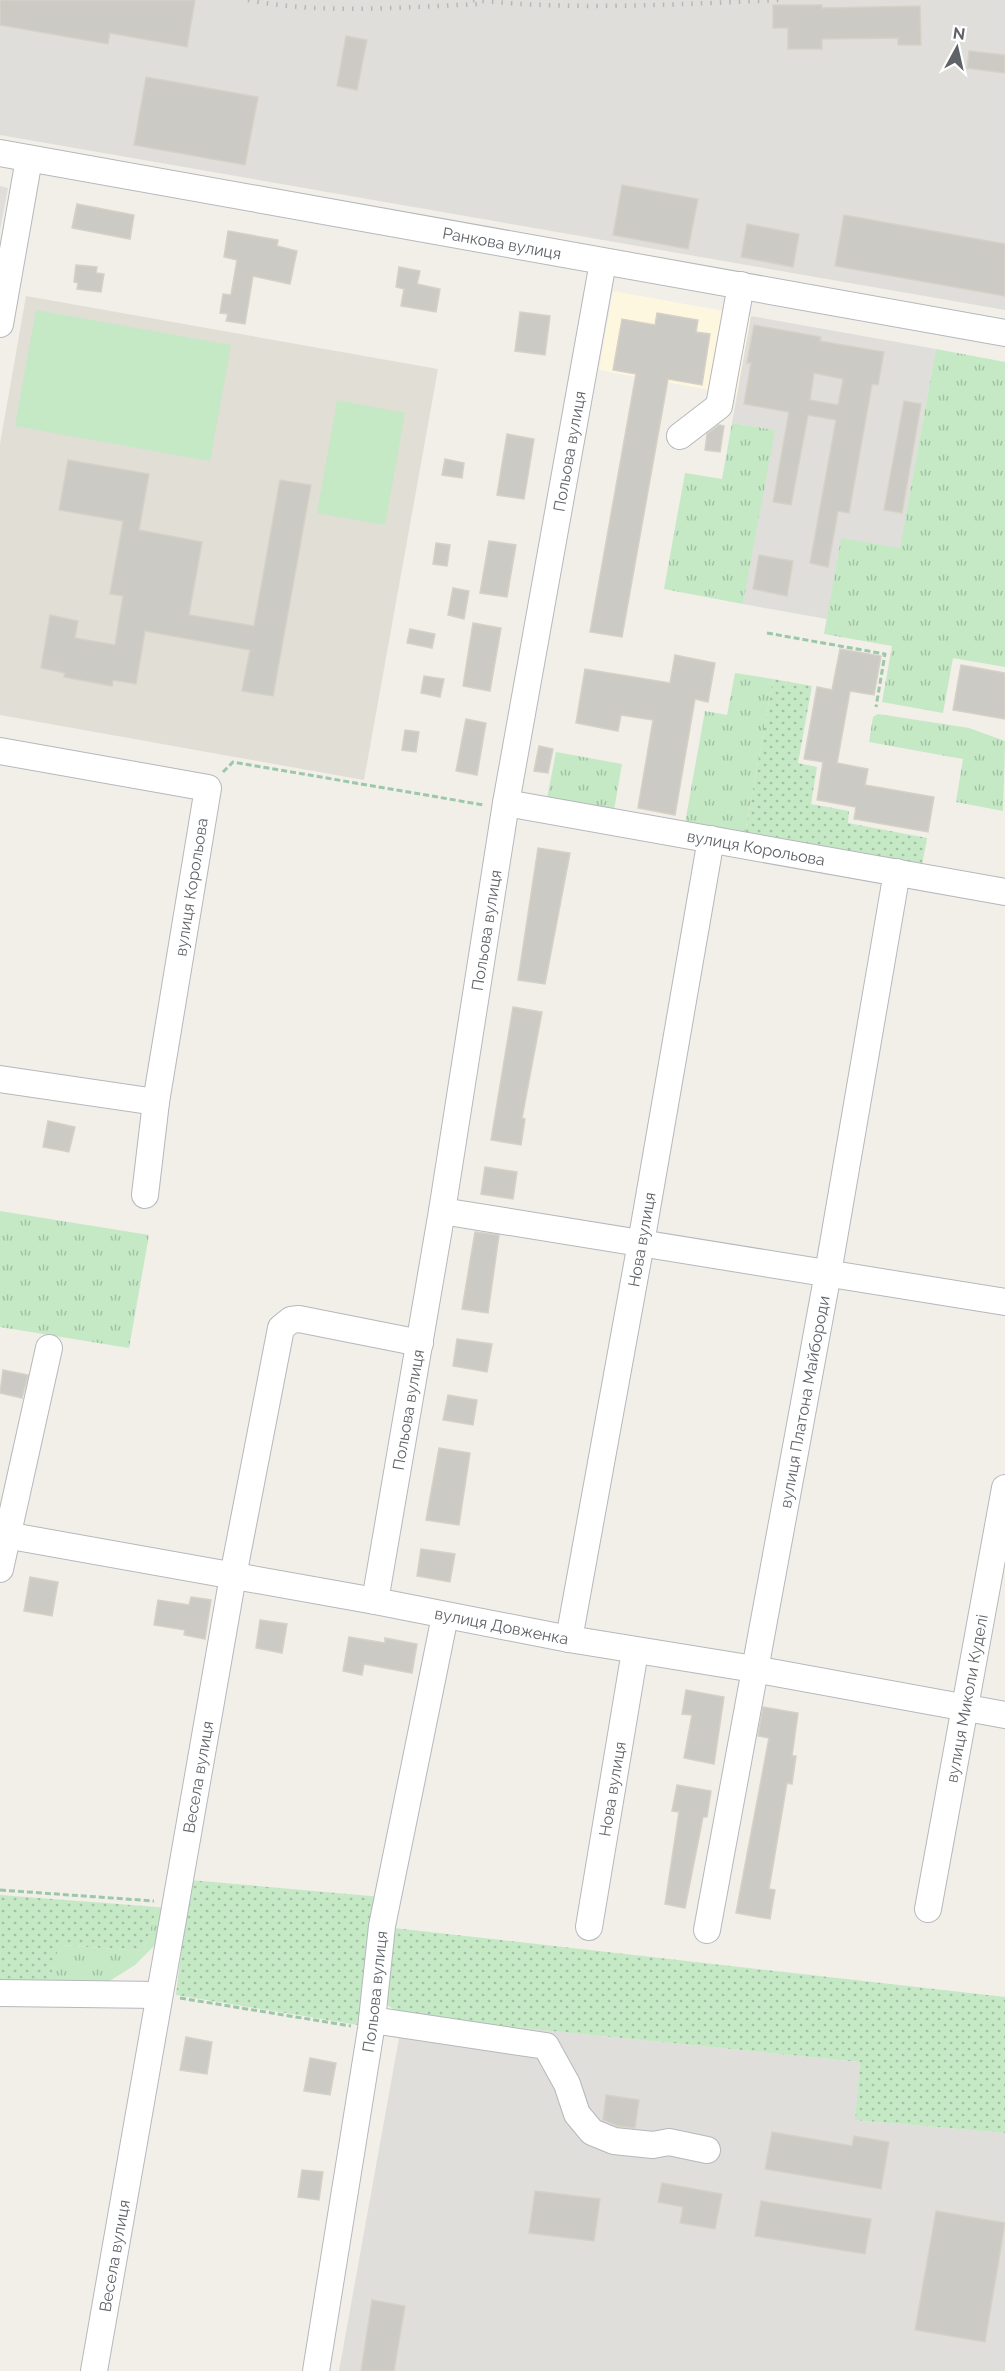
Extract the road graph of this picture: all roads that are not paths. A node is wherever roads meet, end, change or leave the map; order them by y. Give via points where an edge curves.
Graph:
1 (0, 153) edge
2 (30, 159) junction
3 (603, 262) junction
4 (741, 285) junction
5 (0, 324) edge
6 (1005, 333) edge
7 (680, 436) dead end
8 (0, 751) edge
9 (506, 803) junction
10 (711, 839) junction
11 (897, 872) junction
12 (1005, 892) edge
13 (0, 1079) edge
14 (156, 1102) junction
15 (145, 1195) dead end
16 (442, 1212) junction
17 (641, 1243) junction
18 (828, 1273) junction
19 (1005, 1302) edge
20 (420, 1343) junction
21 (49, 1348) dead end
22 (1005, 1488) edge
23 (4, 1535) edge
24 (0, 1569) edge
25 (232, 1576) junction
26 (375, 1601) junction
27 (445, 1616) junction
28 (569, 1639) junction
29 (635, 1651) junction
30 (754, 1669) junction
31 (963, 1708) junction
32 (1005, 1715) edge
33 (928, 1909) dead end
34 (589, 1927) dead end
35 (707, 1930) dead end
36 (0, 1993) edge
37 (159, 1995) junction
38 (371, 2025) junction
39 (707, 2150) dead end
40 (94, 2371) edge
41 (316, 2371) edge

1 - 2 street, Ранкова вулиця
2 - 3 street, Ранкова вулиця
2 - 5 street
3 - 4 street, Ранкова вулиця
3 - 9 street, Польова вулиця
4 - 6 street, Ранкова вулиця
4 - 7 street via 720,406
8 - 14 street, вулиця Корольова via 208,789
9 - 10 street, вулиця Корольова
9 - 16 street, Польова вулиця
10 - 11 street, вулиця Корольова
10 - 17 street, Нова вулиця
11 - 12 street, вулиця Корольова
11 - 18 street, вулиця Платона Майбороди
13 - 14 street
14 - 15 street, вулиця Корольова
16 - 17 street
16 - 20 street, Польова вулиця
17 - 18 street
17 - 28 street, Нова вулиця
18 - 19 street
18 - 30 street, вулиця Платона Майбороди
20 - 25 street, Весела вулиця via 300,1319 284,1324
20 - 26 street, Польова вулиця
21 - 23 street
22 - 31 street, вулиця Миколи Куделі
23 - 24 street
23 - 25 street, вулиця Довженка
25 - 26 street, вулиця Довженка
25 - 37 street, Весела вулиця
26 - 27 street, вулиця Довженка
27 - 28 street, вулиця Довженка
27 - 38 street, Польова вулиця via 382,1926
28 - 29 street, вулиця Довженка
29 - 30 street, вулиця Довженка
29 - 34 street, Нова вулиця
30 - 31 street, вулиця Довженка
30 - 35 street, вулиця Платона Майбороди
31 - 32 street, вулиця Довженка
31 - 33 street, вулиця Миколи Куделі
36 - 37 street
37 - 40 street, Весела вулиця
38 - 39 street via 546,2046 567,2084 577,2114 592,2132 614,2141 653,2145 669,2142
38 - 41 street, Польова вулиця

